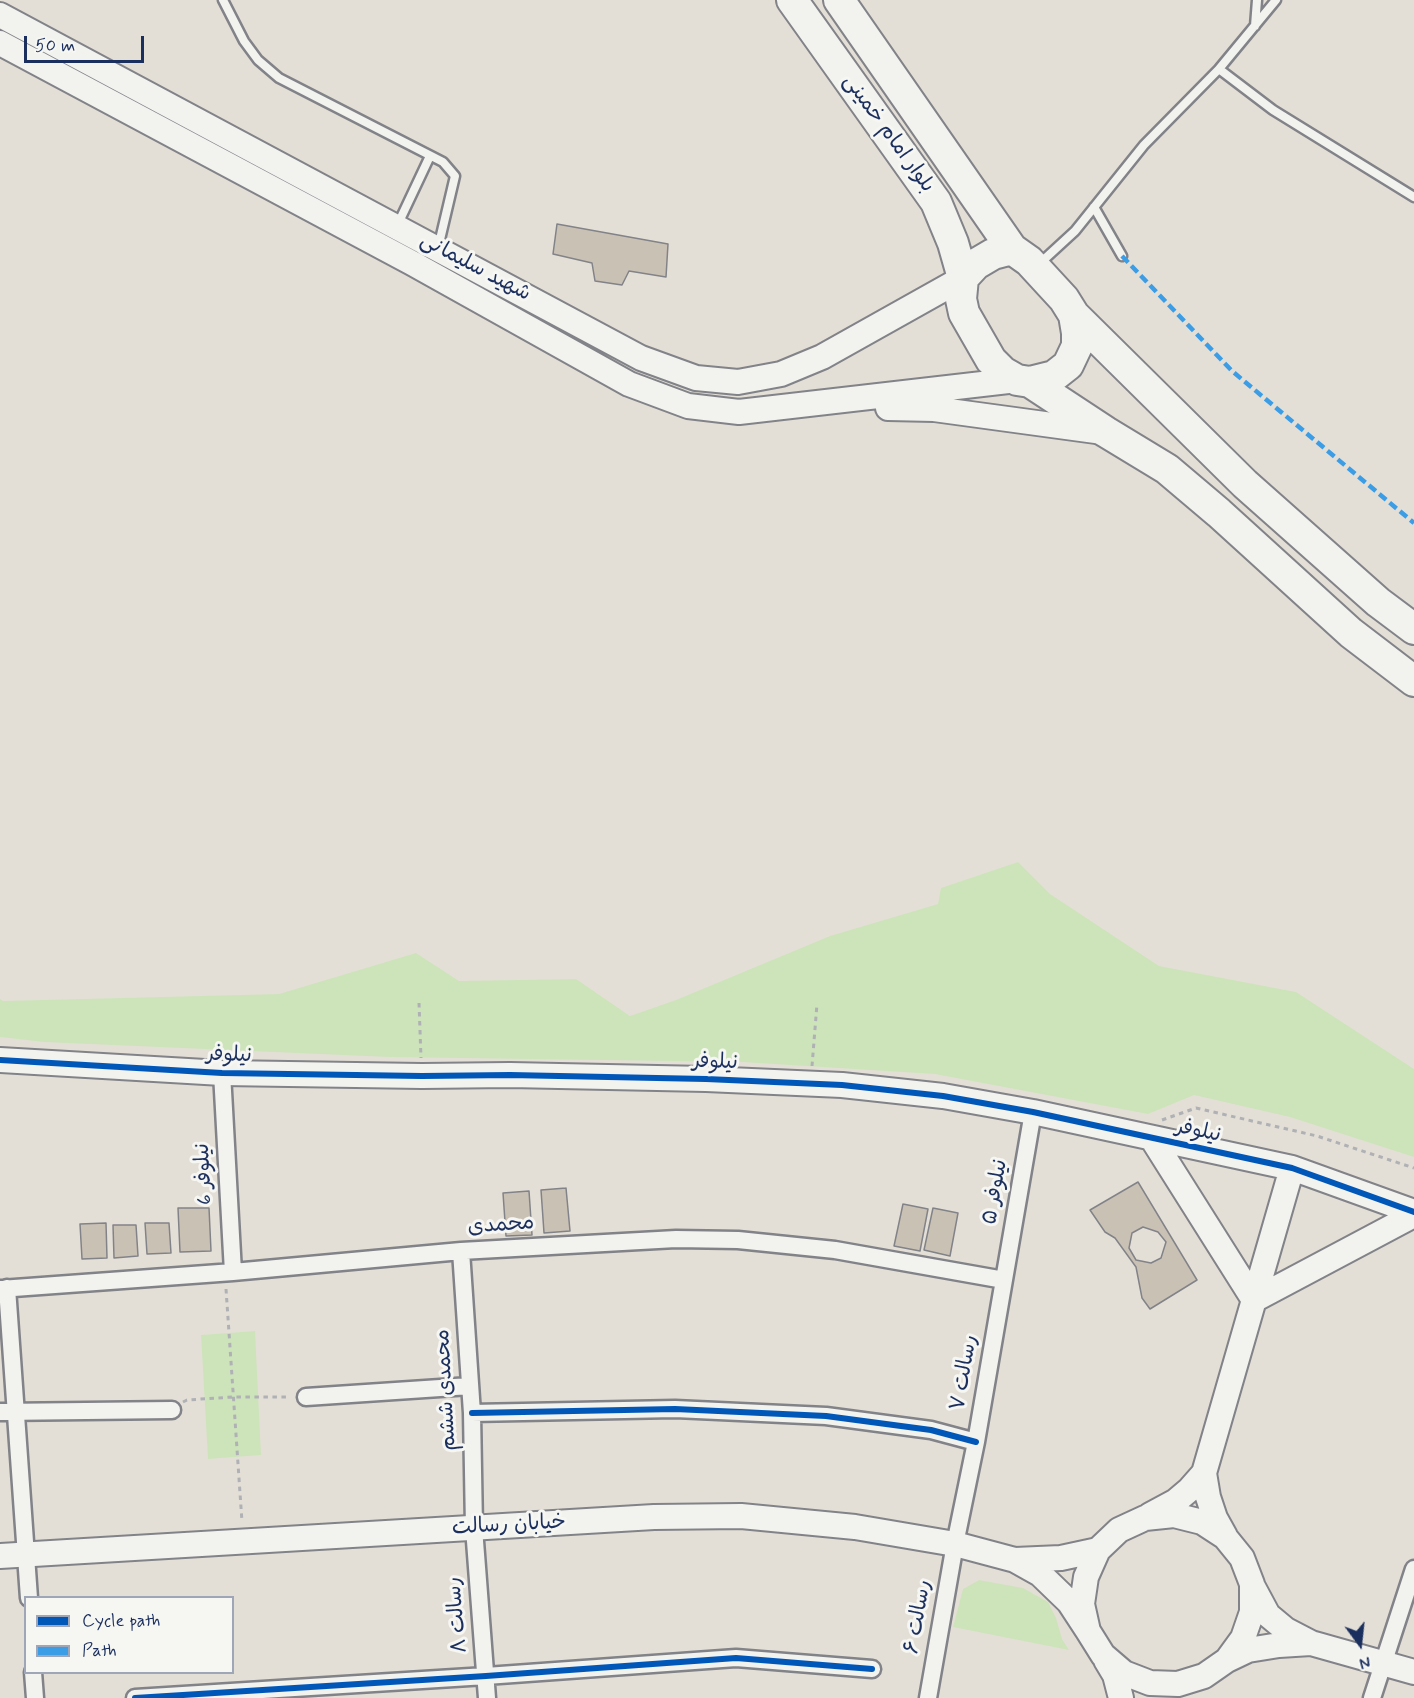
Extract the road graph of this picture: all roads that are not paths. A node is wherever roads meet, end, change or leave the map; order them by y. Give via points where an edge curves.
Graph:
1 (223, 0) edge
2 (792, 0) edge
3 (839, 0) edge
4 (1257, 0) edge
5 (1276, 0) edge
6 (0, 15) edge
7 (1255, 27) junction
8 (0, 43) edge
9 (1219, 69) junction
10 (430, 156) junction
11 (1414, 198) edge
12 (1094, 207) junction
13 (397, 226) junction
14 (438, 248) junction
15 (386, 249) junction
16 (1122, 256) dead end
17 (1024, 258) junction
18 (427, 271) junction
19 (963, 278) junction
20 (1074, 315) junction
21 (1023, 381) junction
22 (810, 405) junction
23 (1106, 432) junction
24 (1414, 629) edge
25 (1414, 681) edge
26 (0, 1060) edge
27 (222, 1073) junction
28 (1033, 1112) junction
29 (1153, 1140) junction
30 (1292, 1168) junction
31 (1414, 1213) edge
32 (461, 1251) junction
33 (229, 1273) junction
34 (1004, 1280) junction
35 (4, 1288) edge
36 (1254, 1300) junction
37 (470, 1386) junction
38 (306, 1397) road end
39 (172, 1410) road end
40 (8, 1411) edge
41 (472, 1413) junction
42 (976, 1442) junction
43 (1204, 1473) junction
44 (1145, 1518) junction
45 (474, 1528) junction
46 (1226, 1537) junction
47 (955, 1544) junction
48 (1098, 1550) junction
49 (26, 1555) junction
50 (0, 1556) edge
51 (1015, 1560) junction
52 (1414, 1569) edge
53 (1252, 1584) junction
54 (29, 1596) edge
55 (1088, 1631) junction
56 (1311, 1643) junction
57 (1103, 1655) junction
58 (1227, 1660) junction
59 (1384, 1663) junction
60 (872, 1669) dead end
61 (1414, 1672) edge
62 (33, 1674) edge
63 (486, 1676) junction
64 (1178, 1684) junction
65 (35, 1698) edge
66 (135, 1698) edge
67 (487, 1698) edge
68 (927, 1698) edge
69 (1121, 1698) edge
70 (1152, 1698) edge
71 (1372, 1698) edge

1 - 10 lane via 244,41 279,78
2 - 19 highway, بلوار امام خمینی via 936,202
3 - 17 highway, بلوار امام خمینی
4 - 7 lane
5 - 7 lane
6 - 13 main road, شهید سلیمانی
7 - 9 lane
8 - 15 main road
9 - 11 lane via 1274,110
9 - 12 lane via 1144,145
10 - 13 lane
10 - 14 lane via 443,162 455,176
12 - 16 lane
12 - 17 lane via 1075,231
13 - 14 main road, شهید سلیمانی
13 - 15 main road
14 - 18 main road
14 - 19 main road, شهید سلیمانی via 641,358 696,378 738,382 781,374 822,357
15 - 18 main road
17 - 19 highway via 993,254
17 - 20 highway via 1064,299
18 - 22 main road via 629,384 688,406 739,412
19 - 21 highway via 961,299 972,328 991,360 1003,372
20 - 21 highway via 1077,346 1068,366 1054,376
20 - 24 highway via 1245,484
21 - 22 main road
21 - 23 highway
22 - 23 main road via 934,409
23 - 25 highway via 1167,469 1352,633
26 - 27 main road, نیلوفر
27 - 28 main road, نیلوفر via 811,1083 943,1096
27 - 33 street, نیلوفر 6
28 - 29 main road, نیلوفر
28 - 34 street, نیلوفر ۵
29 - 30 main road, نیلوفر
29 - 36 main road
30 - 31 main road, نیلوفر
30 - 36 main road
31 - 36 main road
32 - 33 street, محمدی
32 - 34 street, محمدی via 601,1242 738,1240 835,1250
32 - 37 street, محمدی ششم
33 - 35 street, محمدی
34 - 42 street, رسالت ۷
35 - 40 street
36 - 43 main road
37 - 38 street
37 - 41 street, محمدی ششم
39 - 40 street
40 - 49 street
41 - 42 street via 675,1409 826,1416 931,1430
41 - 45 street, محمدی ششم
42 - 47 street, رسالت ۷
43 - 44 main road via 1176,1501
43 - 46 main road via 1211,1508
44 - 46 main road via 1174,1515 1202,1522
44 - 48 main road via 1119,1530
45 - 47 main road, خیابان رسالت via 741,1516 855,1527
45 - 49 main road, خیابان رسالت
45 - 63 street, ۸ رسالت
46 - 53 main road via 1242,1558
47 - 51 main road, خیابان رسالت
47 - 68 street, رسالت ۶
48 - 51 main road via 1061,1558
48 - 55 main road via 1086,1577 1082,1604
49 - 50 main road, خیابان رسالت
49 - 54 street
51 - 55 main road via 1040,1574 1069,1602
52 - 59 street
53 - 56 main road via 1268,1615
53 - 58 main road via 1252,1612 1244,1638
55 - 57 main road
56 - 58 main road via 1248,1650
56 - 59 main road
57 - 64 main road via 1124,1673 1150,1683
57 - 69 main road
58 - 64 main road via 1204,1676
59 - 61 main road
59 - 71 street
60 - 63 street via 736,1658
62 - 65 street
63 - 66 street
63 - 67 street, ۸ رسالت
64 - 70 main road

